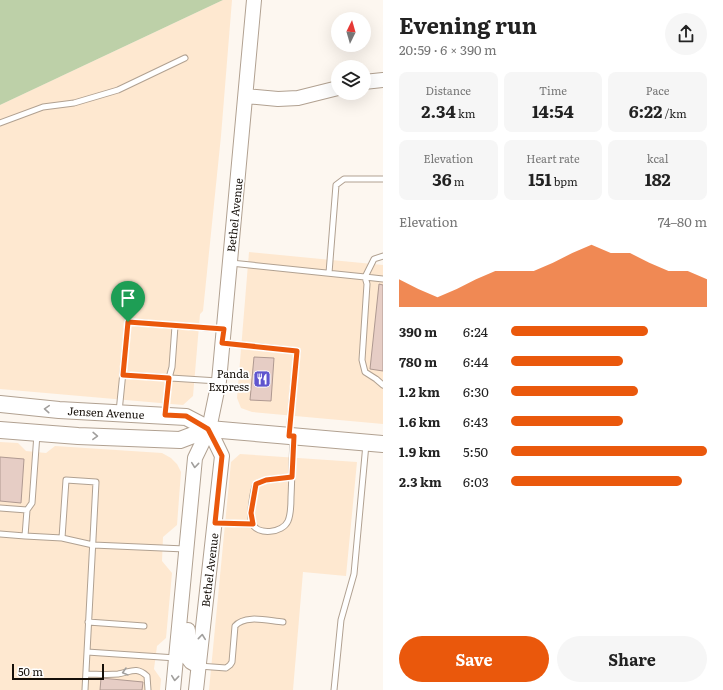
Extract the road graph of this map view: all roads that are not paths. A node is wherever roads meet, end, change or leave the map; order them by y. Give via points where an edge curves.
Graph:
1 (254, 0) edge
2 (185, 58) dead end
3 (383, 80) edge
4 (371, 81) edge
5 (331, 90) edge
6 (246, 96) junction
7 (0, 123) edge
8 (383, 179) edge
9 (383, 256) edge
10 (230, 263) junction
11 (330, 273) junction
12 (365, 277) junction
13 (383, 279) edge
14 (175, 326) junction
15 (223, 336) junction
16 (123, 375) junction
17 (169, 378) junction
18 (219, 381) junction
19 (383, 385) edge
20 (0, 404) edge
21 (119, 413) junction
22 (165, 415) junction
23 (208, 429) junction
24 (0, 430) edge
25 (37, 433) junction
26 (291, 436) junction
27 (366, 443) junction
28 (383, 444) edge
29 (292, 477) junction
30 (0, 508) edge
31 (27, 510) junction
32 (215, 523) junction
33 (253, 524) junction
34 (0, 534) edge
35 (25, 536) junction
36 (62, 538) junction
37 (93, 545) junction
38 (188, 549) junction
39 (183, 594) junction
40 (88, 622) junction
41 (283, 622) dead end
42 (144, 626) dead end
43 (87, 652) junction
44 (176, 658) junction
45 (198, 666) junction
46 (86, 674) junction
47 (85, 690) edge
48 (148, 690) edge
49 (173, 690) edge
50 (196, 690) edge
51 (334, 690) edge

1 - 6 main road, Bethel Avenue
2 - 7 lane via 118,90 74,103 43,107
3 - 4 main road
5 - 6 main road via 298,98
6 - 10 main road, Bethel Avenue
8 - 11 lane via 344,179 336,185
9 - 12 lane via 374,259
10 - 11 lane
10 - 15 main road, Bethel Avenue
11 - 12 lane
12 - 13 lane
12 - 19 lane via 367,284 362,360 365,372
14 - 15 lane
14 - 16 lane via 128,322
14 - 17 lane
15 - 18 main road, Bethel Avenue
15 - 26 lane via 297,351
16 - 17 lane
16 - 21 lane
17 - 18 lane
17 - 22 lane
18 - 23 main road, Bethel Avenue
21 -> 20 main road, Jensen Avenue
21 - 22 main road, Jensen Avenue
22 - 23 main road, Jensen Avenue via 186,416
25 -> 23 main road, Jensen Avenue via 180,440
23 - 26 main road, Jensen Avenue
23 - 32 main road, Bethel Avenue via 222,456
23 -> 38 main road, Bethel Avenue via 195,458
24 - 25 main road, Jensen Avenue
25 - 31 lane via 32,504
26 - 27 main road, Jensen Avenue
26 - 29 lane
27 - 28 main road, Jensen Avenue
27 - 51 lane via 354,574 341,620
29 - 33 lane via 266,480 256,484 251,513
29 - 33 lane via 290,517 285,527 272,531 259,530
30 - 31 lane
31 - 35 lane
32 - 33 lane
45 -> 32 main road, Bethel Avenue
34 - 35 lane
35 - 36 lane
36 - 37 lane
36 - 37 lane via 66,480 96,482
37 - 38 lane
37 - 40 lane
38 - 39 main road, Bethel Avenue
39 - 44 main road, Bethel Avenue
39 - 45 main road via 188,625 188,658
40 - 42 lane
40 - 43 lane
41 - 45 lane via 242,620 235,626 230,665 226,668
43 - 44 lane
43 - 46 lane
44 -> 49 main road, Bethel Avenue
45 - 50 main road, Bethel Avenue
46 - 47 lane
48 -> 46 lane via 148,676 142,671

